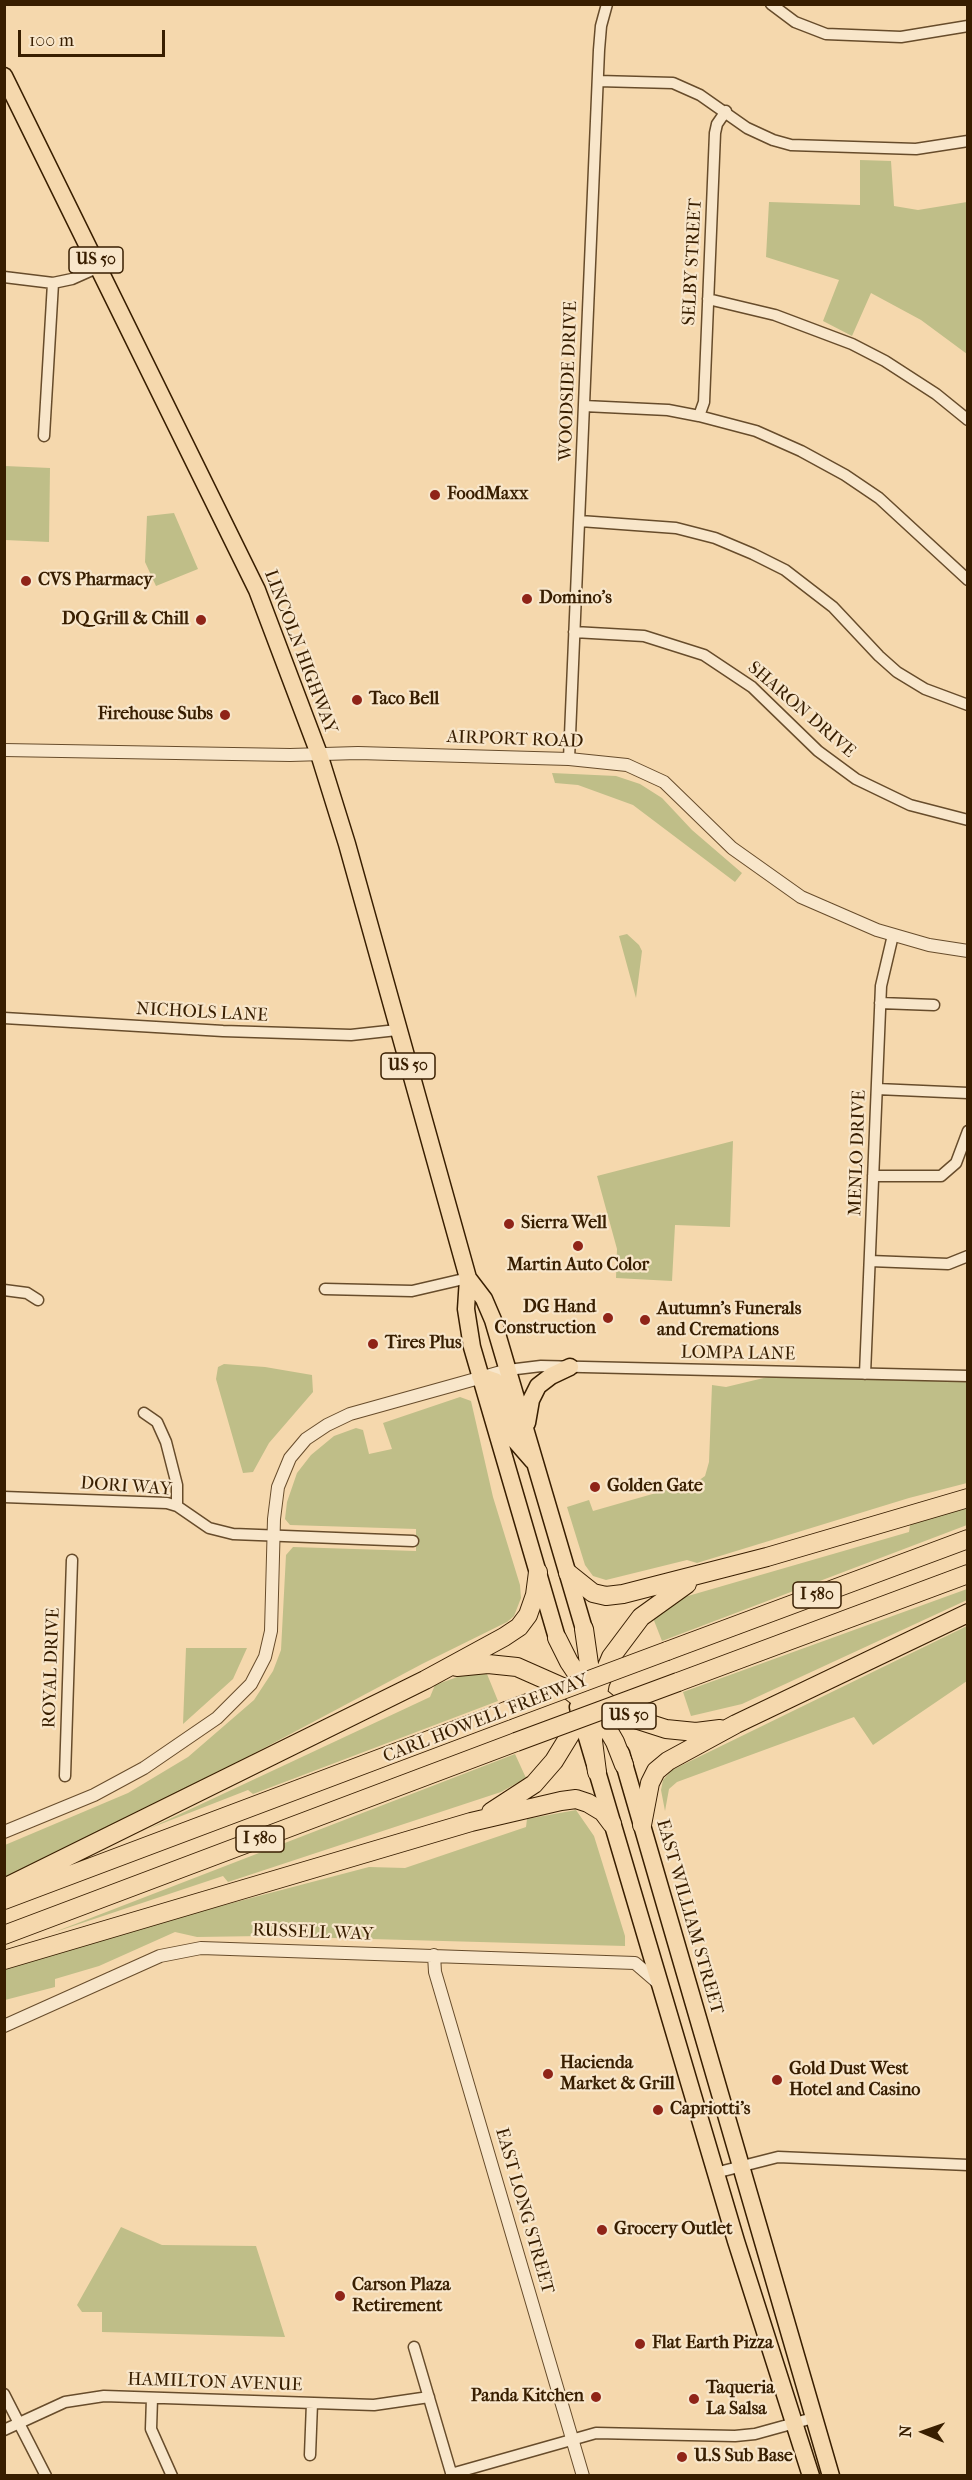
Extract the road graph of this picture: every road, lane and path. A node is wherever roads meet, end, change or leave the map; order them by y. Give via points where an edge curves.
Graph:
1 (607, 4) edge
2 (771, 4) edge
3 (968, 26) edge
4 (4, 76) edge
5 (598, 81) junction
6 (726, 111) junction
7 (968, 141) edge
8 (99, 267) junction
9 (4, 277) edge
10 (53, 283) junction
11 (708, 298) junction
12 (584, 406) junction
13 (699, 416) junction
14 (968, 420) edge
15 (44, 436) dead end
16 (580, 521) junction
17 (968, 580) edge
18 (574, 632) junction
19 (968, 705) edge
20 (4, 750) edge
21 (319, 754) junction
22 (569, 759) junction
23 (968, 820) edge
24 (893, 935) junction
25 (968, 951) edge
26 (880, 1003) junction
27 (934, 1005) dead end
28 (4, 1018) edge
29 (397, 1030) junction
30 (877, 1089) junction
31 (968, 1093) edge
32 (968, 1131) edge
33 (873, 1176) junction
34 (968, 1256) edge
35 (870, 1261) junction
36 (468, 1278) junction
37 (325, 1289) dead end
38 (4, 1290) edge
39 (38, 1300) dead end
40 (570, 1367) junction
41 (508, 1370) junction
42 (865, 1374) junction
43 (480, 1376) junction
44 (968, 1376) edge
45 (144, 1413) dead end
46 (526, 1430) junction
47 (535, 1464) junction
48 (4, 1497) edge
49 (968, 1498) edge
50 (177, 1506) junction
51 (273, 1536) junction
52 (968, 1539) edge
53 (413, 1541) dead end
54 (72, 1560) dead end
55 (538, 1572) junction
56 (568, 1573) junction
57 (704, 1574) junction
58 (968, 1574) edge
59 (968, 1613) edge
60 (584, 1629) joint
61 (557, 1638) joint
62 (424, 1680) junction
63 (591, 1698) junction
64 (736, 1724) junction
65 (624, 1765) joint
66 (597, 1772) joint
67 (65, 1776) dead end
68 (471, 1822) junction
69 (612, 1824) junction
70 (642, 1825) junction
71 (4, 1832) edge
72 (4, 1888) edge
73 (4, 1900) edge
74 (4, 1935) edge
75 (645, 1936) junction
76 (434, 1955) junction
77 (4, 1960) edge
78 (635, 1962) junction
79 (661, 1987) junction
80 (4, 2026) edge
81 (968, 2164) edge
82 (740, 2165) junction
83 (716, 2173) junction
84 (414, 2347) dead end
85 (4, 2394) edge
86 (429, 2397) junction
87 (152, 2398) junction
88 (312, 2403) junction
89 (813, 2418) junction
90 (19, 2422) junction
91 (795, 2423) junction
92 (4, 2430) edge
93 (573, 2440) junction
94 (310, 2455) dead end
95 (46, 2475) edge
96 (172, 2475) edge
97 (452, 2475) edge
98 (583, 2475) edge
99 (811, 2475) edge
100 (831, 2475) edge

1 - 5 street, WOODSIDE DRIVE via 601,26
2 - 3 street via 795,22 826,34 901,37
4 - 8 main road, LINCOLN HIGHWAY / US 50
5 - 6 street via 673,83
5 - 12 street, WOODSIDE DRIVE
6 - 7 street via 747,128 791,145 916,149
6 - 11 street, SELBY STREET via 715,134
8 - 10 street
8 - 21 main road, LINCOLN HIGHWAY / US 50 via 257,590
9 - 10 street
10 - 15 street
11 - 13 street, SELBY STREET via 704,402
11 - 14 street via 776,315 852,344 927,388
12 - 13 street via 668,410
12 - 16 street, WOODSIDE DRIVE
13 - 17 street via 756,432 845,475 879,498
16 - 18 street, WOODSIDE DRIVE
16 - 19 street via 676,528 715,538 753,554 784,570 833,607 897,672 925,689
18 - 22 street, WOODSIDE DRIVE
18 - 23 street, SHARON DRIVE via 644,636 704,655 752,687 799,735 856,779 910,805
20 - 21 street, AIRPORT ROAD
21 - 22 street, AIRPORT ROAD
21 - 29 main road, LINCOLN HIGHWAY / US 50
22 - 24 street, AIRPORT ROAD via 627,765 658,777 732,848 793,892 848,920
24 - 25 street, AIRPORT ROAD
24 - 26 street, MENLO DRIVE via 882,975
26 - 27 street
26 - 30 street, MENLO DRIVE
28 - 29 street, NICHOLS LANE via 351,1035
29 - 36 main road, LINCOLN HIGHWAY / US 50
30 - 31 street
30 - 33 street, MENLO DRIVE
32 - 33 street via 956,1163 943,1175
33 - 35 street, MENLO DRIVE
34 - 35 street via 948,1264
35 - 42 street, MENLO DRIVE
36 - 37 street via 408,1291
36 - 41 main road, LINCOLN HIGHWAY / US 50 via 486,1303
36 - 43 main road, LINCOLN HIGHWAY / US 50 via 467,1320
38 - 39 street via 23,1292
40 - 41 street, LOMPA LANE
40 - 42 street, LOMPA LANE
40 - 46 main road via 535,1390
41 - 43 street
41 - 46 main road, US 50
42 - 44 street, LOMPA LANE
43 - 47 main road via 495,1381 512,1437
43 - 51 street via 350,1414 313,1434 293,1453 282,1473
43 - 55 main road, US 50
45 - 50 street via 158,1422 163,1434 177,1485
46 - 47 main road, US 50
47 - 56 main road, US 50
48 - 50 street, DORI WAY
49 - 57 highway
50 - 51 street, DORI WAY via 220,1532
51 - 53 street, DORI WAY
51 - 71 street via 269,1640 259,1671 239,1698 135,1774
52 - 73 highway, CARL HOWELL FREEWAY / I 580, bridge
54 - 67 street, ROYAL DRIVE
55 - 61 main road, US 50
55 - 62 highway via 531,1608 519,1627
56 - 57 highway via 583,1588 604,1596
56 - 60 main road
57 - 63 highway via 664,1598 636,1621 611,1657
58 - 74 highway, CARL HOWELL FREEWAY / I 580, bridge
59 - 64 highway, US 50
60 - 63 highway via 591,1660
61 - 63 highway, US 50
62 - 63 highway via 463,1666 500,1664 531,1671
62 - 72 highway
63 - 64 highway, US 50 via 670,1730 703,1731
63 - 65 highway
63 - 66 highway
63 - 68 highway via 566,1744 534,1784 512,1802
64 - 70 highway via 659,1768 647,1792
65 - 70 main road, EAST WILLIAM STREET
66 - 69 main road
68 - 69 highway via 572,1799 593,1805
68 - 77 highway
69 - 75 main road
70 - 82 main road, EAST WILLIAM STREET
75 - 78 street via 644,1948
75 - 79 main road
76 - 78 street, RUSSELL WAY
76 - 80 street, RUSSELL WAY via 225,1948 177,1952
76 - 93 street, EAST LONG STREET via 435,1972
78 - 79 street
79 - 83 main road
81 - 82 street via 778,2157
82 - 83 street
82 - 89 main road, EAST WILLIAM STREET
83 - 91 main road
84 - 86 street
85 - 90 street
86 - 88 street, HAMILTON AVENUE via 374,2405
86 - 97 street
87 - 88 street, HAMILTON AVENUE
87 - 90 street, HAMILTON AVENUE via 88,2397 65,2402
87 - 96 street via 151,2429
88 - 94 street
89 - 91 street
89 - 100 main road, EAST WILLIAM STREET
90 - 92 street, HAMILTON AVENUE
90 - 95 street
91 - 93 street via 735,2436 609,2432
91 - 99 main road
93 - 97 street
93 - 98 street, EAST LONG STREET

